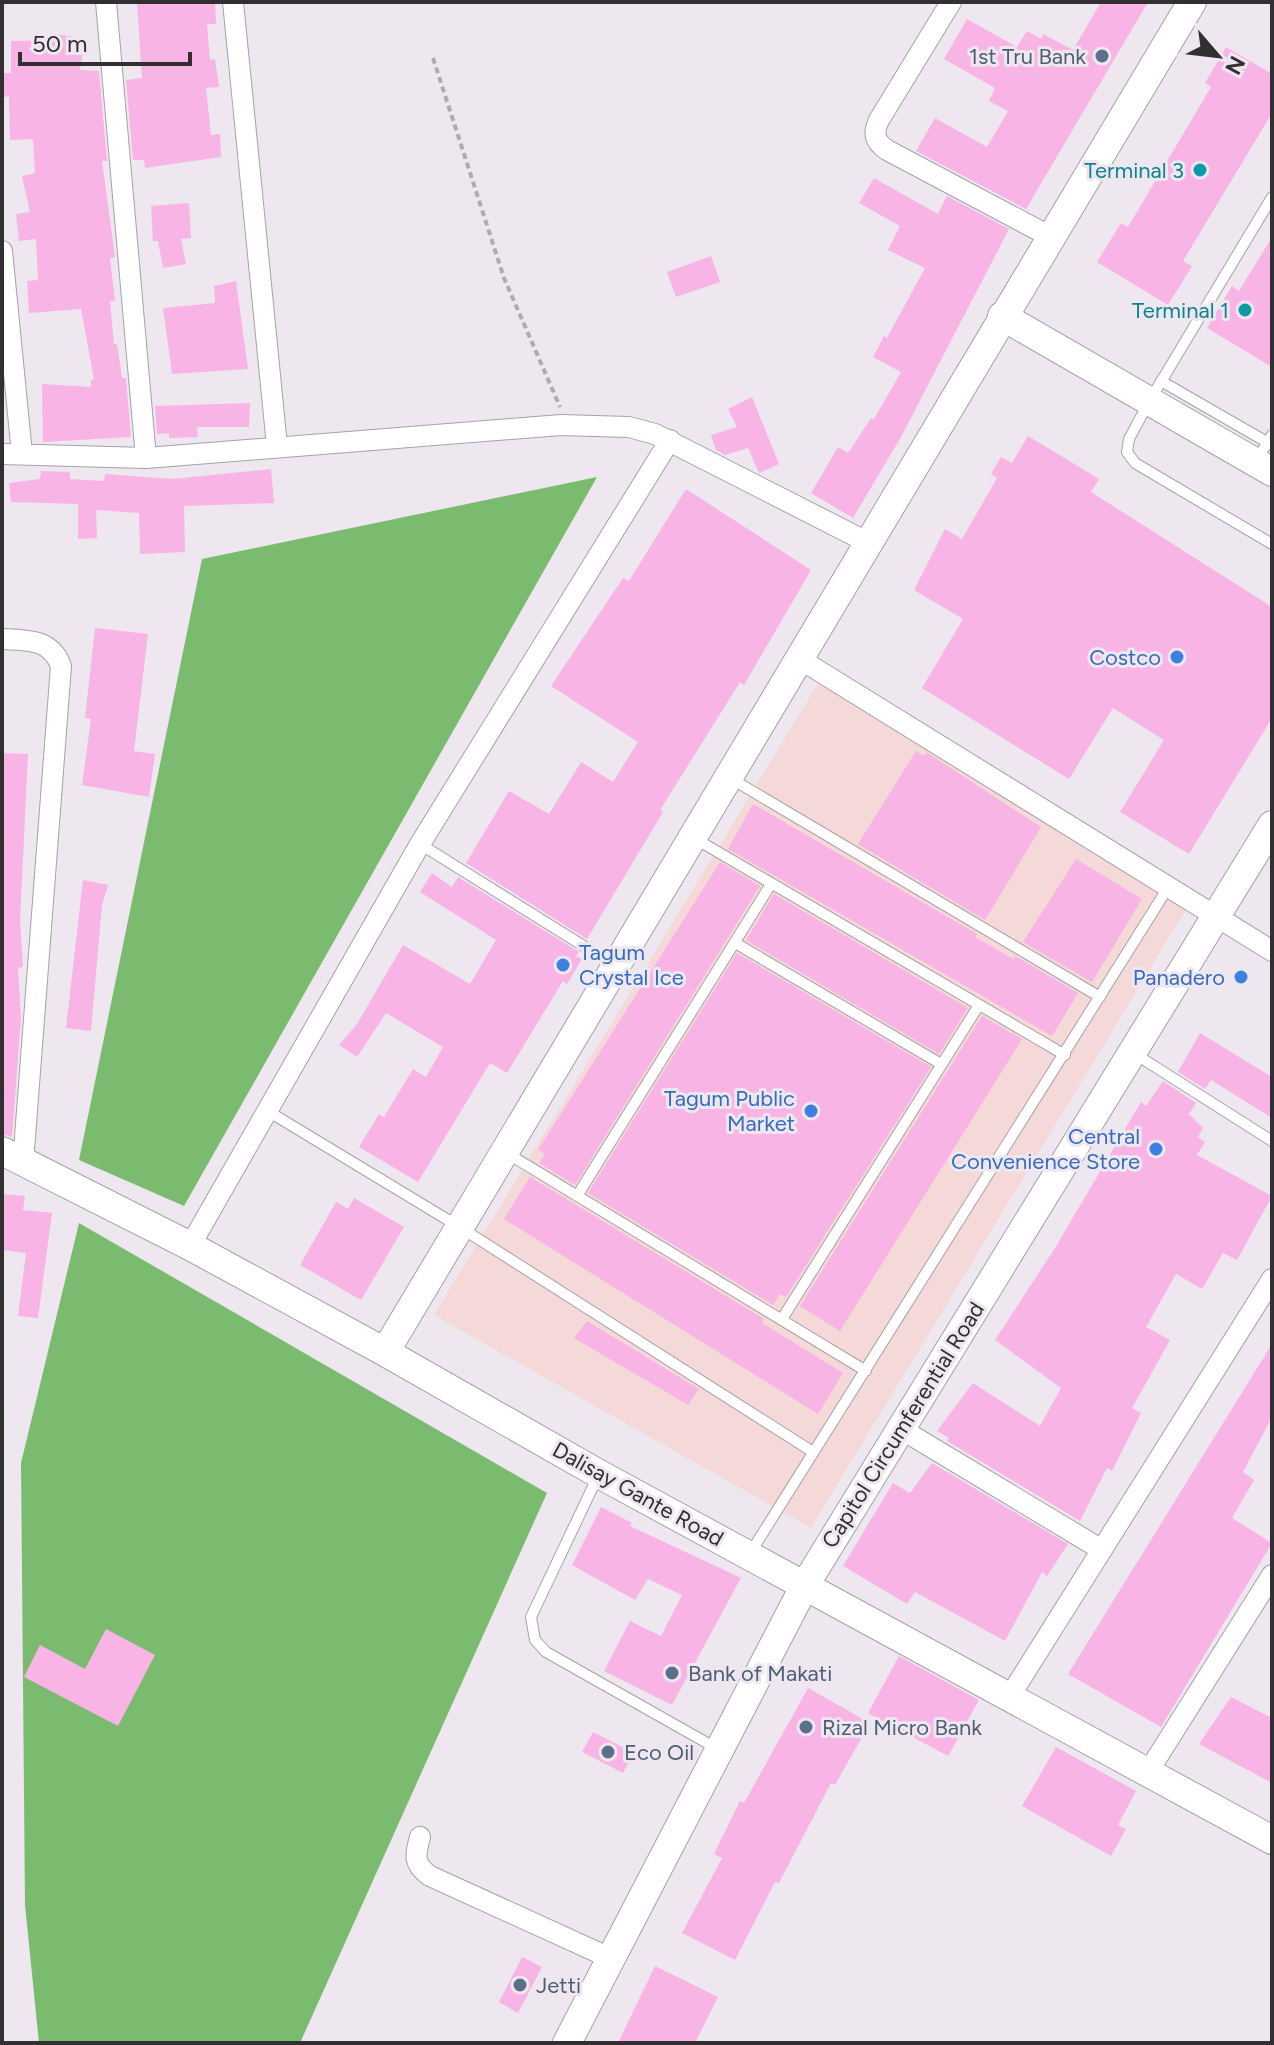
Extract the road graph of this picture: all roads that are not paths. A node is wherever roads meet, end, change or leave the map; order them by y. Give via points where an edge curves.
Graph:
1 (106, 2) edge
2 (233, 2) edge
3 (951, 2) edge
4 (1192, 2) edge
5 (1272, 197) edge
6 (1051, 237) junction
7 (2, 251) edge
8 (1002, 316) junction
9 (1156, 391) junction
10 (670, 440) junction
11 (277, 446) junction
12 (1268, 451) edge
13 (12, 454) edge
14 (146, 458) junction
15 (867, 542) junction
16 (1272, 544) edge
17 (2, 639) edge
18 (798, 658) junction
19 (727, 776) junction
20 (1272, 825) edge
21 (691, 836) junction
22 (420, 844) junction
23 (771, 884) junction
24 (1169, 886) junction
25 (1216, 915) junction
26 (737, 944) junction
27 (1272, 951) edge
28 (614, 965) junction
29 (1100, 997) junction
30 (979, 1005) junction
31 (1133, 1052) junction
32 (1065, 1055) junction
33 (941, 1064) junction
34 (266, 1110) junction
35 (1272, 1141) edge
36 (503, 1151) junction
37 (12, 1157) edge
38 (577, 1196) junction
39 (458, 1226) junction
40 (190, 1246) junction
41 (1272, 1279) edge
42 (782, 1319) junction
43 (385, 1352) junction
44 (866, 1371) junction
45 (901, 1429) junction
46 (813, 1452) junction
47 (599, 1474) junction
48 (1102, 1550) junction
49 (749, 1555) junction
50 (1272, 1575) edge
51 (805, 1585) junction
52 (1010, 1696) junction
53 (717, 1749) junction
54 (1148, 1772) junction
55 (420, 1837) dead end
56 (1272, 1840) edge
57 (610, 1958) junction
58 (567, 2043) edge

1 - 14 street
2 - 11 street
3 - 6 street via 879,120 876,139 887,150
4 - 6 main road
5 - 9 lane
6 - 8 main road
7 - 13 street
8 - 9 main road
8 - 15 main road
9 - 12 main road
9 - 16 lane via 1129,439 1130,459
10 - 11 street via 629,427 561,425
10 - 15 street
10 - 22 street
11 - 14 street
13 - 14 street
15 - 18 main road
17 - 37 street via 44,643 61,666
18 - 19 main road
18 - 24 street
19 - 21 main road
19 - 29 lane
20 - 25 main road, Capitol Circumferential Road
21 - 23 lane
21 - 28 main road
22 - 28 lane
22 - 34 street
23 - 26 lane
23 - 30 lane
24 - 25 street
24 - 29 lane
25 - 27 street
25 - 31 main road, Capitol Circumferential Road
26 - 33 lane
26 - 38 lane
28 - 36 main road
29 - 32 lane
30 - 32 lane
30 - 33 lane
31 - 35 lane
31 - 45 main road, Capitol Circumferential Road
32 - 44 lane
33 - 42 lane
34 - 39 lane
34 - 40 street
36 - 38 lane
36 - 39 main road
37 - 40 main road, Dalisay Gante Road
38 - 42 lane
39 - 43 main road
39 - 46 lane
40 - 43 main road, Dalisay Gante Road
41 - 48 street
42 - 44 lane
43 - 47 main road, Dalisay Gante Road
44 - 46 lane
45 - 48 street
45 - 51 main road, Capitol Circumferential Road
46 - 49 lane
47 - 49 main road, Dalisay Gante Road
47 - 53 lane via 531,1617 535,1640 546,1652
48 - 52 street
49 - 51 main road, Dalisay Gante Road
50 - 54 street
51 - 52 main road, Dalisay Gante Road
51 - 53 main road, Capitol Circumferential Road
52 - 54 main road, Dalisay Gante Road
53 - 57 main road, Capitol Circumferential Road
54 - 56 main road, Dalisay Gante Road
55 - 57 street via 414,1859 430,1876
57 - 58 main road, Capitol Circumferential Road

